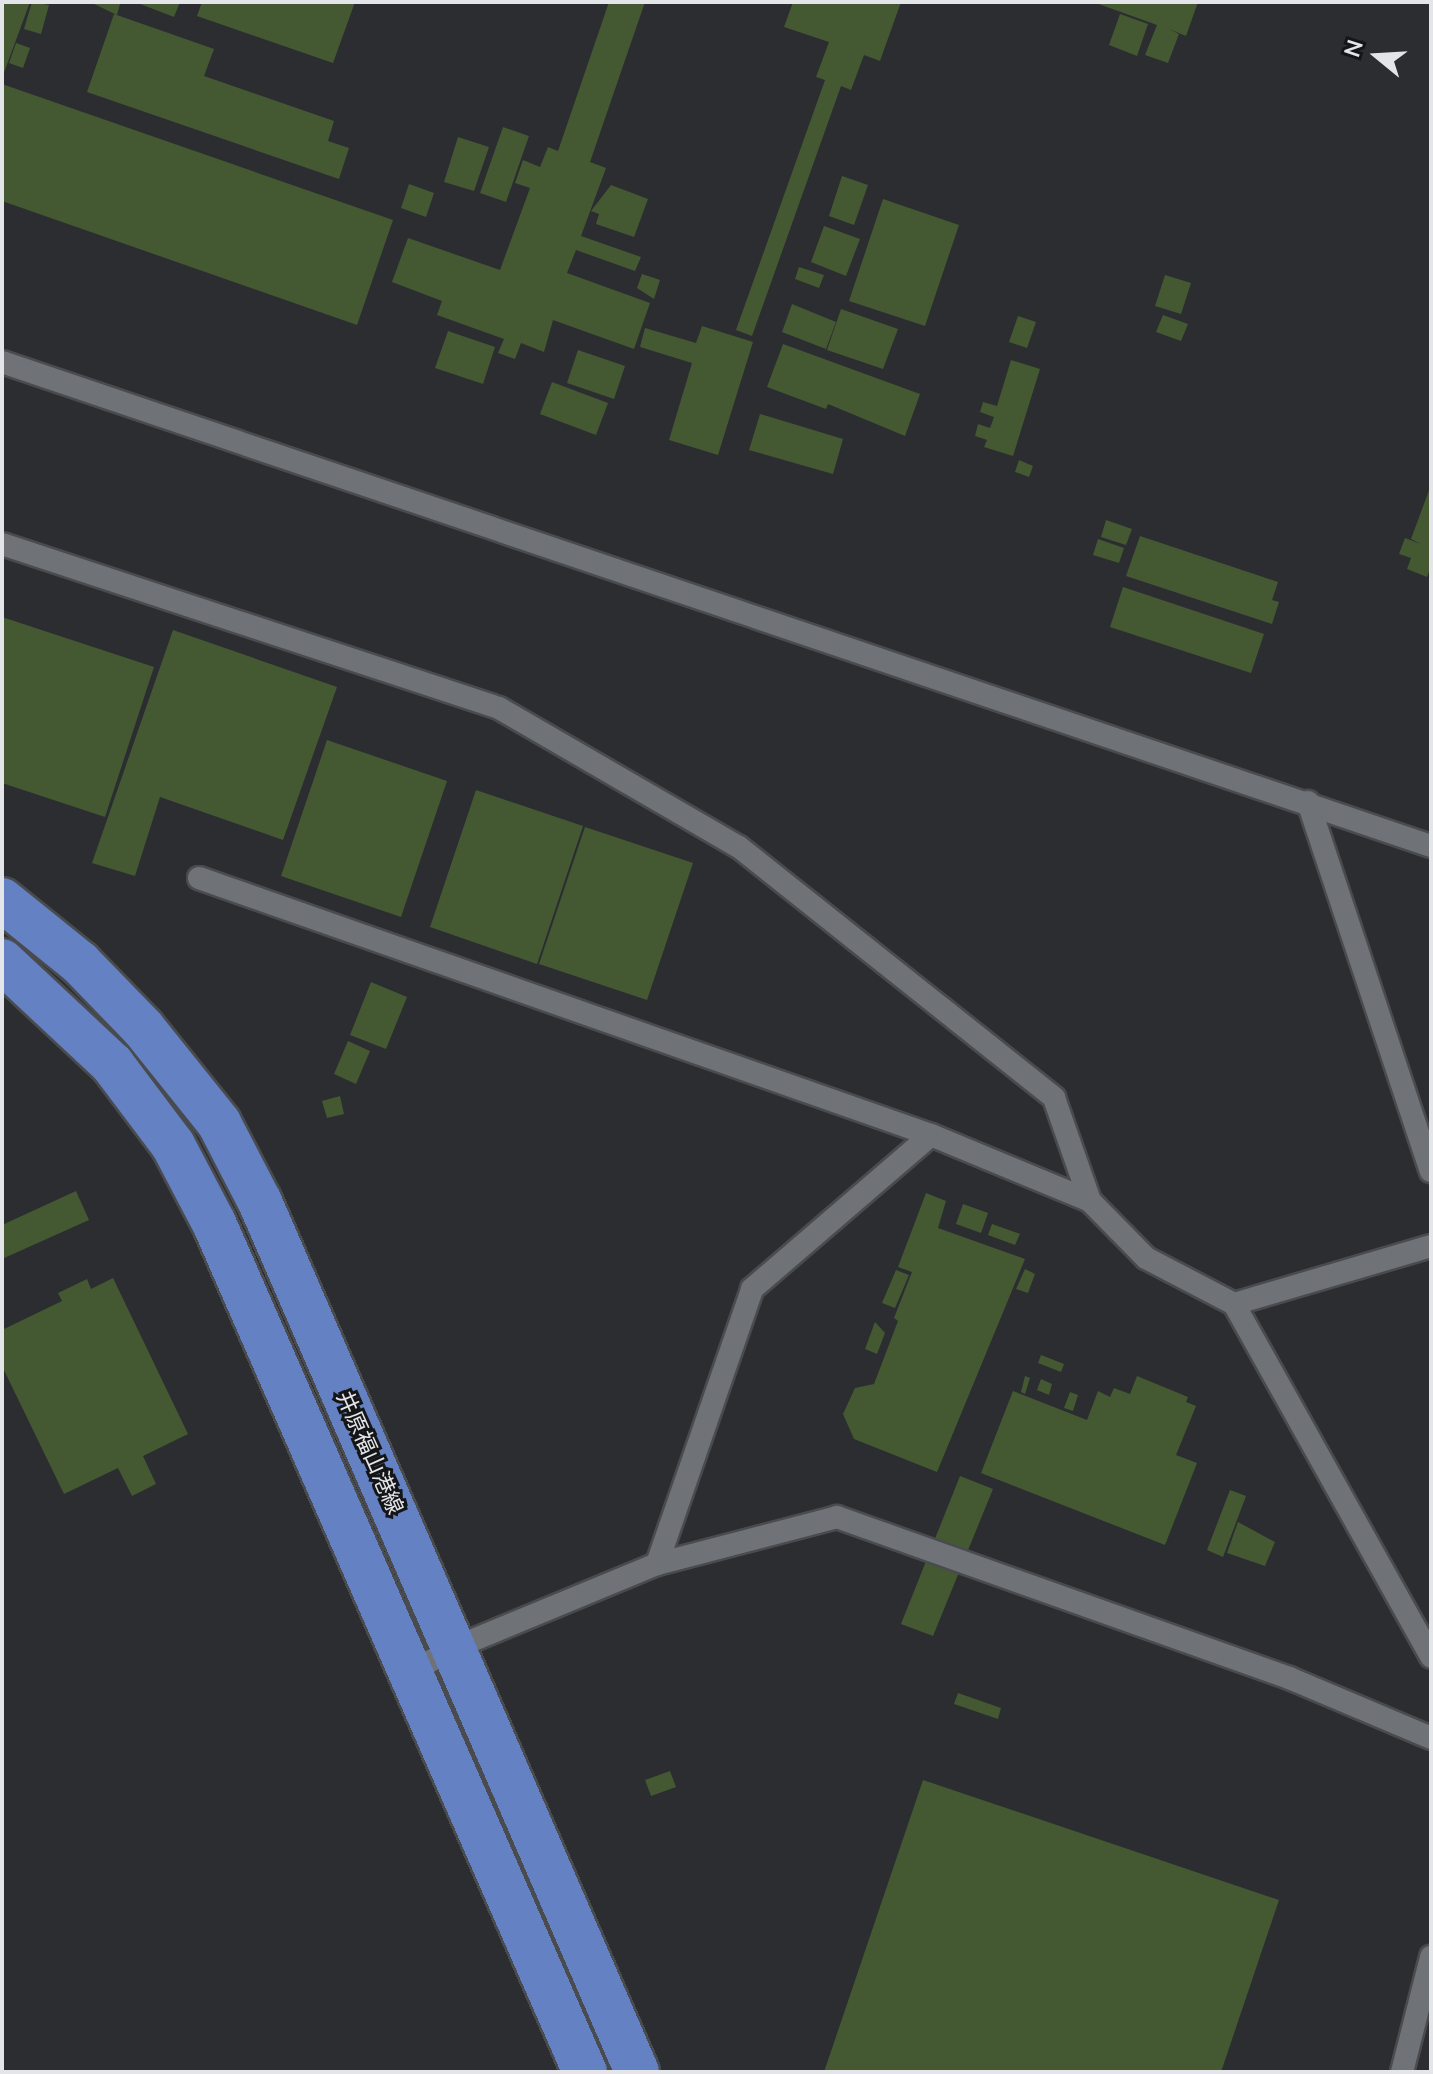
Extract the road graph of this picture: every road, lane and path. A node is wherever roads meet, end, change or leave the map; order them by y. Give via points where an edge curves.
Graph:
1 (2, 362) edge
2 (2, 544) edge
3 (1308, 802) junction
4 (1431, 846) edge
5 (199, 878) dead end
6 (2, 900) edge
7 (2, 961) edge
8 (931, 1135) junction
9 (1431, 1171) edge
10 (1090, 1201) junction
11 (1431, 1246) edge
12 (1234, 1304) junction
13 (657, 1564) junction
14 (454, 1648) junction
15 (1431, 1657) edge
16 (411, 1672) junction
17 (1431, 1738) edge
18 (1431, 1957) edge
19 (585, 2072) edge
20 (637, 2072) edge
21 (1402, 2072) edge

1 - 3 lane
2 - 10 lane via 499,708 739,847 1054,1098
3 - 4 lane
3 - 9 lane
5 - 8 lane
6 - 14 main road, 井原福山港線 via 80,963 143,1028 219,1123 260,1202
7 - 16 main road via 112,1064 173,1145 214,1223
8 - 10 lane
8 - 13 lane via 752,1289
10 - 12 lane via 1146,1258
11 - 12 lane
12 - 15 lane
13 - 14 lane
13 - 17 lane via 837,1517 1289,1678
14 - 16 lane
14 - 20 main road, 井原福山港線
16 - 19 main road
18 - 21 lane

